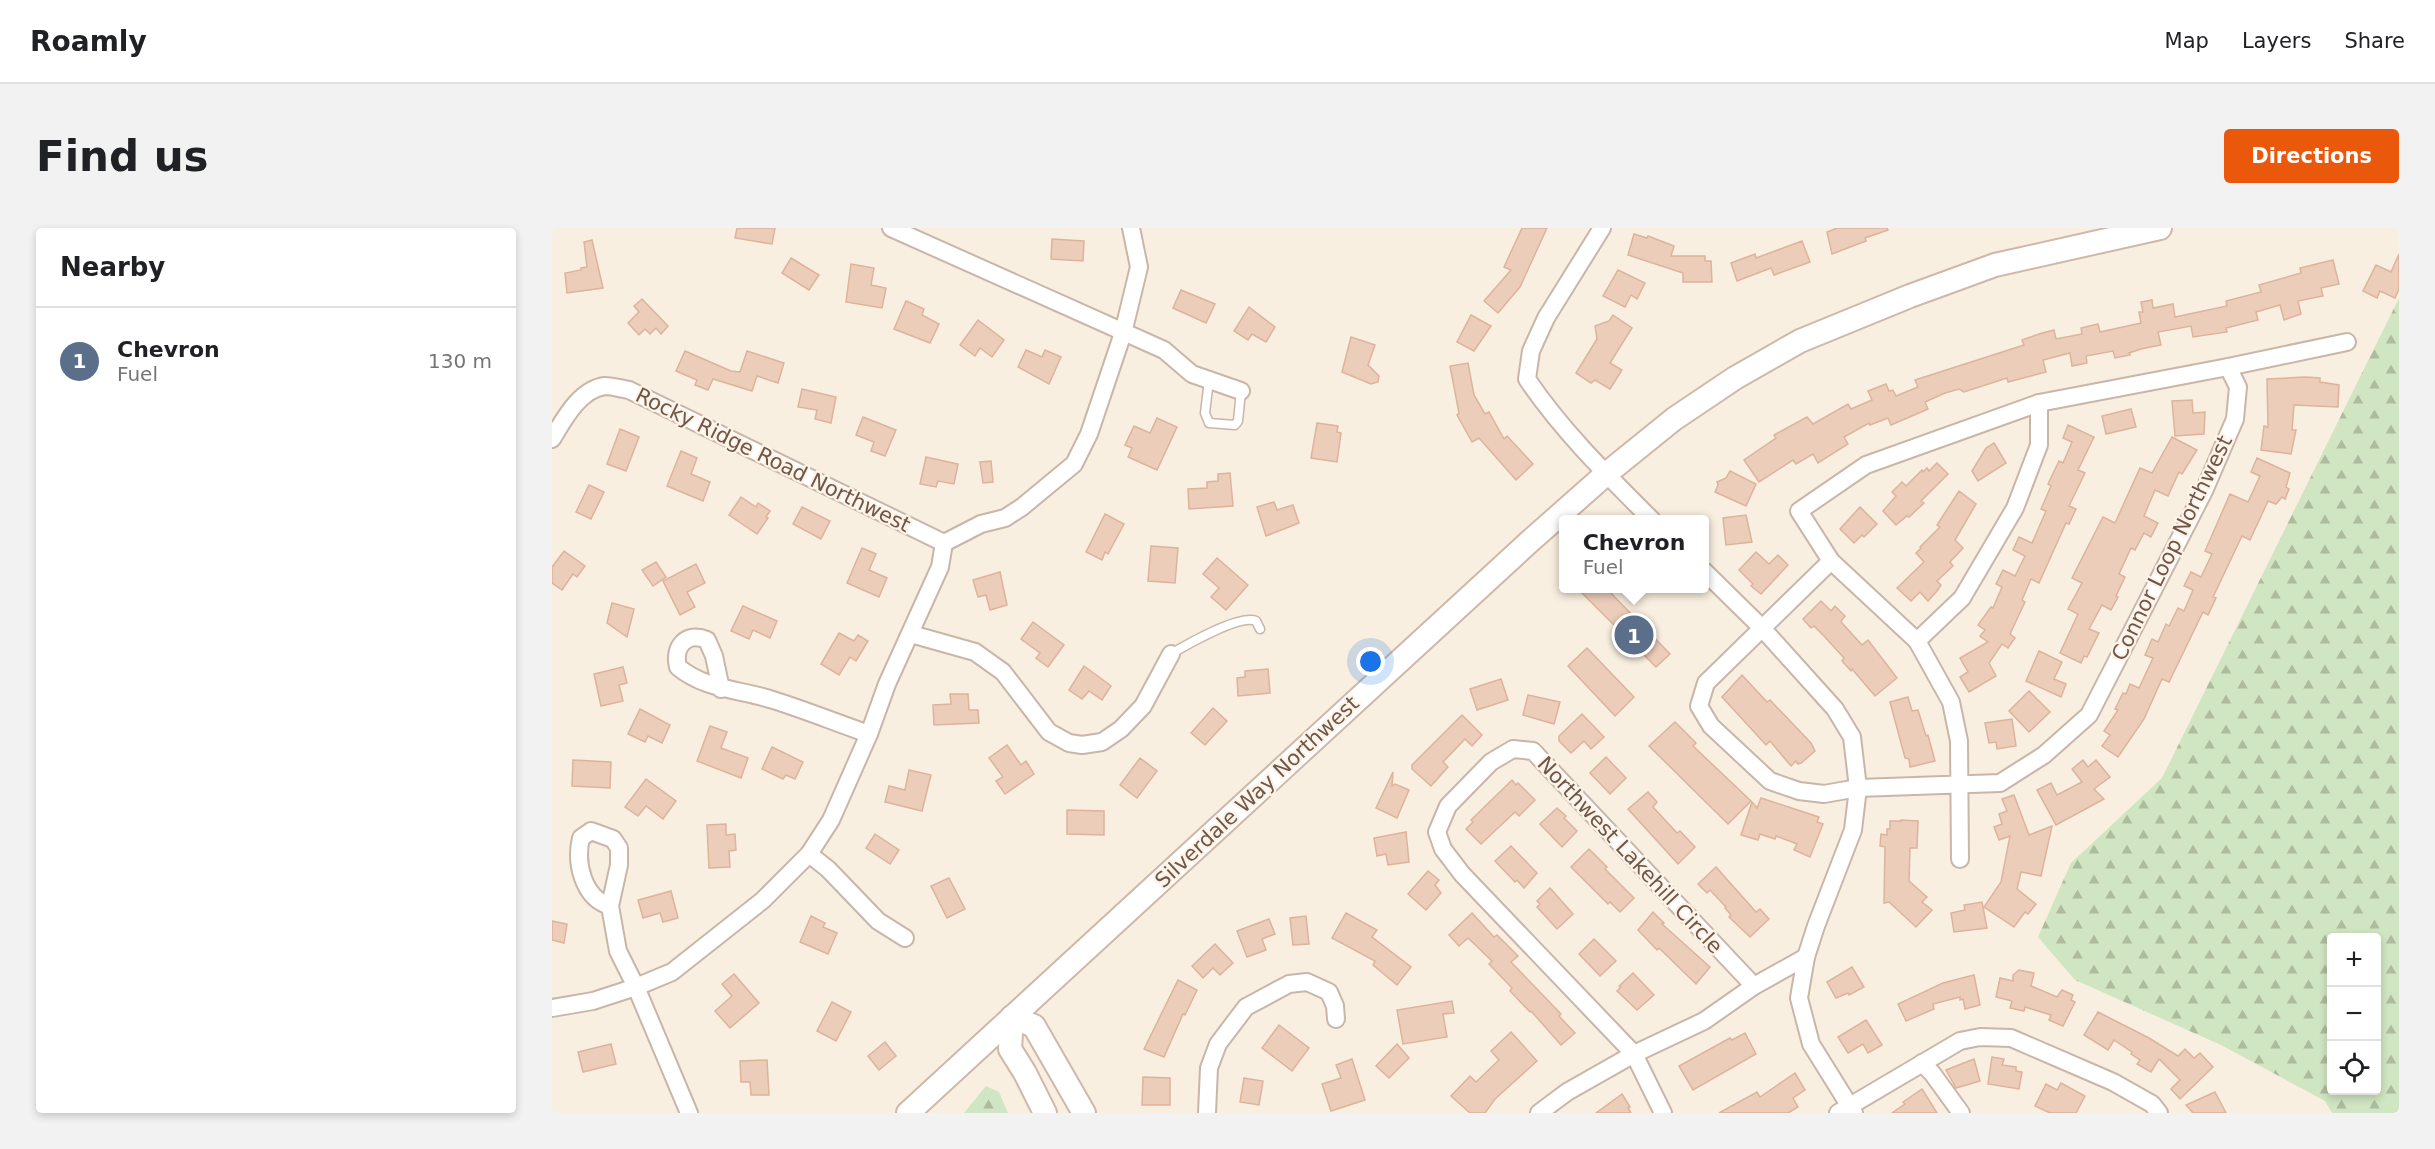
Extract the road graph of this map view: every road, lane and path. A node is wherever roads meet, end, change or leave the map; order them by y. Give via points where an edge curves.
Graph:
1 (891, 228) edge
2 (1131, 228) edge
3 (1602, 228) edge
4 (2160, 228) edge
5 (1123, 333) junction
6 (2348, 342) dead end
7 (2228, 367) junction
8 (1209, 380) junction
9 (1241, 391) joint
10 (2039, 403) junction
11 (552, 439) edge
12 (1606, 474) junction
13 (1561, 515) edge
14 (1648, 515) edge
15 (1559, 517) edge
16 (944, 543) junction
17 (1831, 561) junction
18 (1709, 576) edge
19 (1762, 628) junction
20 (1260, 629) dead end
21 (911, 634) junction
22 (1917, 641) junction
23 (1171, 654) joint
24 (721, 689) dead end
25 (869, 734) junction
26 (1960, 786) junction
27 (1858, 788) junction
28 (809, 854) junction
29 (1960, 859) dead end
30 (610, 906) junction
31 (905, 938) dead end
32 (1806, 957) junction
33 (1754, 986) junction
34 (636, 987) junction
35 (552, 1008) edge
36 (1012, 1017) junction
37 (1336, 1019) dead end
38 (1634, 1054) junction
39 (1922, 1063) junction
40 (1847, 1110) edge
41 (689, 1113) edge
42 (908, 1113) edge
43 (1045, 1113) edge
44 (1084, 1113) edge
45 (1207, 1113) edge
46 (1539, 1113) edge
47 (1663, 1113) edge
48 (1961, 1113) edge
49 (2159, 1113) edge

1 - 5 street
2 - 5 street via 1139,267
3 - 12 street via 1546,318 1531,351 1527,380
4 - 12 main road, Silverdale Way Northwest via 1995,264 1800,341 1701,400
5 - 8 street via 1164,350 1192,374
5 - 16 street via 1089,434 1074,464 1005,518 981,524
6 - 7 street
7 - 10 street
7 - 26 street, Connor Loop Northwest via 2238,387 2235,419 2204,491 2089,715 2044,755 2000,783
8 - 9 street
8 - 9 lane via 1205,413 1214,425 1235,425
10 - 17 street via 1866,465 1799,511
10 - 22 street via 2039,445 2015,508 1962,598
11 - 16 street, Rocky Ridge Road Northwest via 588,391 606,386 629,390
12 - 13 main road, Silverdale Way Northwest
12 - 14 street
15 - 36 main road, Silverdale Way Northwest
16 - 21 street via 940,567
17 - 19 street, Connor Loop Northwest
17 - 22 street
18 - 19 street
19 - 27 street via 1835,709 1852,738
19 - 27 street, Connor Loop Northwest via 1706,683 1699,706 1711,726 1770,781 1824,794
20 - 23 lane via 1256,621 1242,621 1197,638
21 - 23 street via 975,652 1003,672 1049,732 1082,745 1102,742 1136,714
21 - 25 street
22 - 26 street via 1951,702 1959,741
24 - 25 street via 772,700
25 - 28 street via 831,820
26 - 27 street, Connor Loop Northwest
26 - 29 street
27 - 32 street via 1853,830
28 - 31 street via 878,921
28 - 34 street via 763,900 672,972
30 - 30 street via 619,848 613,839 591,831 581,838 579,866 591,896
30 - 34 street via 618,951
32 - 33 street
32 - 40 street via 1799,998 1811,1044
33 - 38 street via 1704,1021
33 - 38 street, Northwest Lakehill Circle via 1533,751 1513,749 1505,753 1448,806 1437,832 1443,849 1462,874
34 - 35 street via 593,1001
34 - 41 street
36 - 42 main road, Silverdale Way Northwest
36 - 43 main road via 1010,1049
36 - 44 main road via 1034,1026
37 - 45 street via 1329,992 1307,982 1289,984 1246,1007 1218,1044 1209,1068
38 - 46 street via 1567,1092
38 - 47 street
39 - 40 street
39 - 48 street
39 - 49 street via 1960,1041 2011,1038 2113,1082 2152,1104

